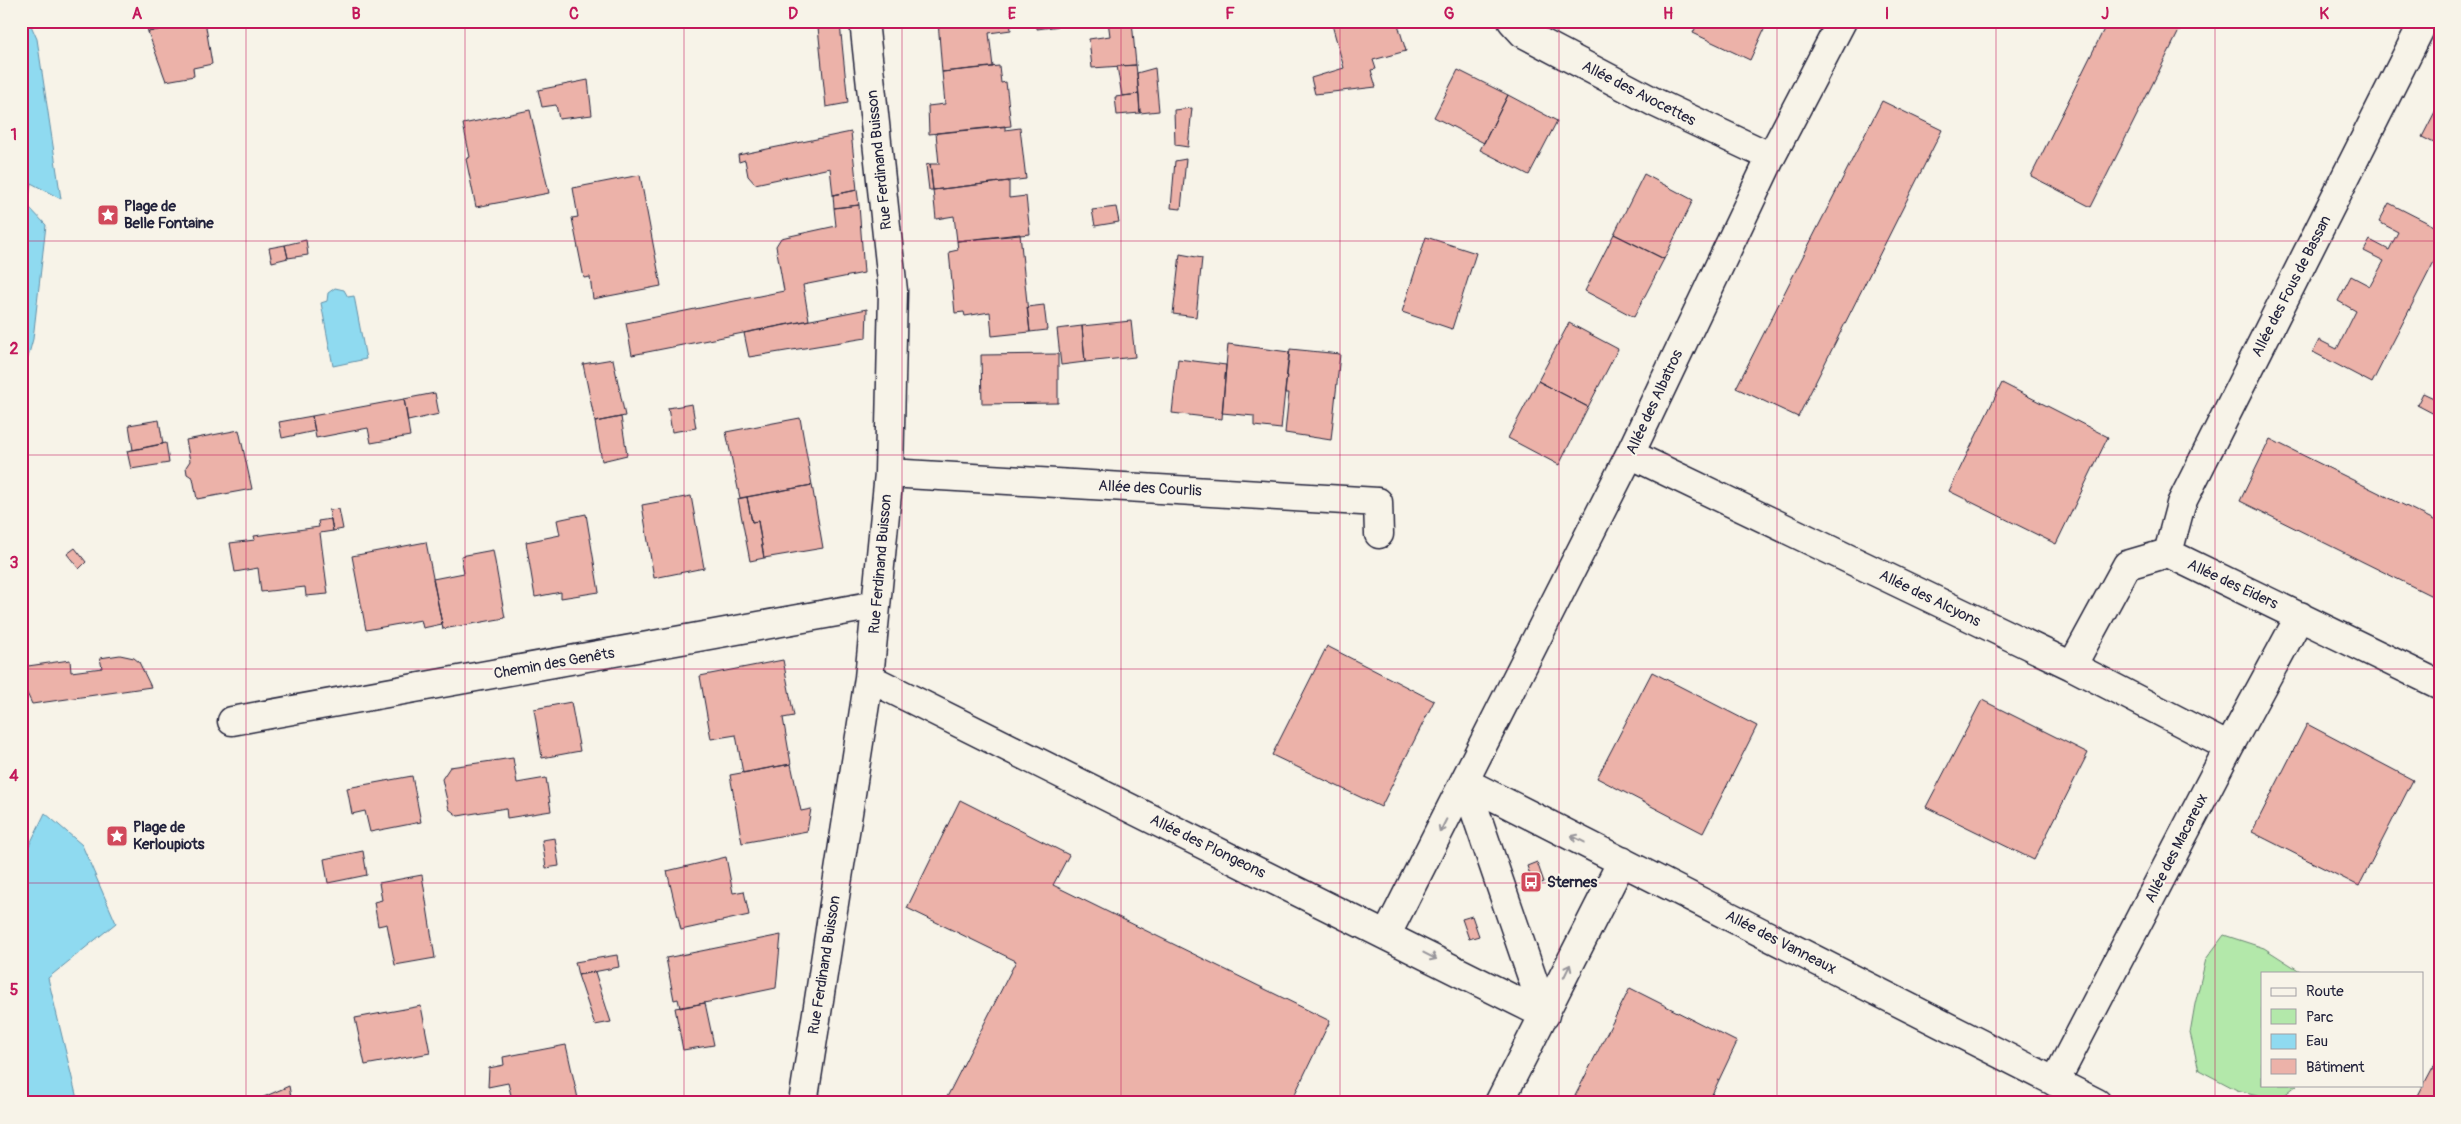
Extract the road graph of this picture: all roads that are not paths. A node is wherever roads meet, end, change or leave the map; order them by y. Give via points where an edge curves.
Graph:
1 (864, 21) edge
2 (1512, 21) edge
3 (1842, 21) edge
4 (2424, 21) edge
5 (1771, 156) junction
6 (1630, 454) junction
7 (889, 473) junction
8 (1379, 534) dead end
9 (2168, 553) junction
10 (876, 605) junction
11 (2300, 616) junction
12 (2072, 666) junction
13 (869, 678) junction
14 (2440, 684) edge
15 (232, 721) dead end
16 (2229, 747) junction
17 (1465, 782) junction
18 (1622, 861) junction
19 (1387, 934) junction
20 (1545, 1015) junction
21 (2055, 1082) junction
22 (803, 1103) edge
23 (1499, 1103) edge
24 (2097, 1103) edge

1 - 7 street, Rue Ferdinand Buisson via 893,291
2 - 5 street, Allée des Avocettes via 1523,33 1656,103
3 - 5 street, Allée des Albatros
4 - 9 street, Allée des Fous de Bassan via 2180,504
5 - 6 street, Allée des Albatros
6 - 12 street, Allée des Alcyons
6 - 17 street, Allée des Albatros
7 - 8 street, Allée des Courlis via 1378,502
7 - 10 street, Rue Ferdinand Buisson
9 - 11 street, Allée des Eiders
9 - 12 street via 2127,565
10 - 13 street, Rue Ferdinand Buisson
10 - 15 street, Chemin des Genêts
11 - 14 street, Allée des Eiders
11 - 16 street, Allée des Macareux
12 - 16 street, Allée des Alcyons
13 - 19 street, Allée des Plongeons
13 - 22 street, Rue Ferdinand Buisson
16 - 21 street, Allée des Macareux
18 -> 17 street, Allée des Vanneaux
17 -> 19 street, Allée des Albatros
17 - 20 street
20 -> 18 street
18 - 21 street, Allée des Vanneaux
19 -> 20 street, Allée des Plongeons
20 - 23 street
21 - 24 street, Allée des Vanneaux

